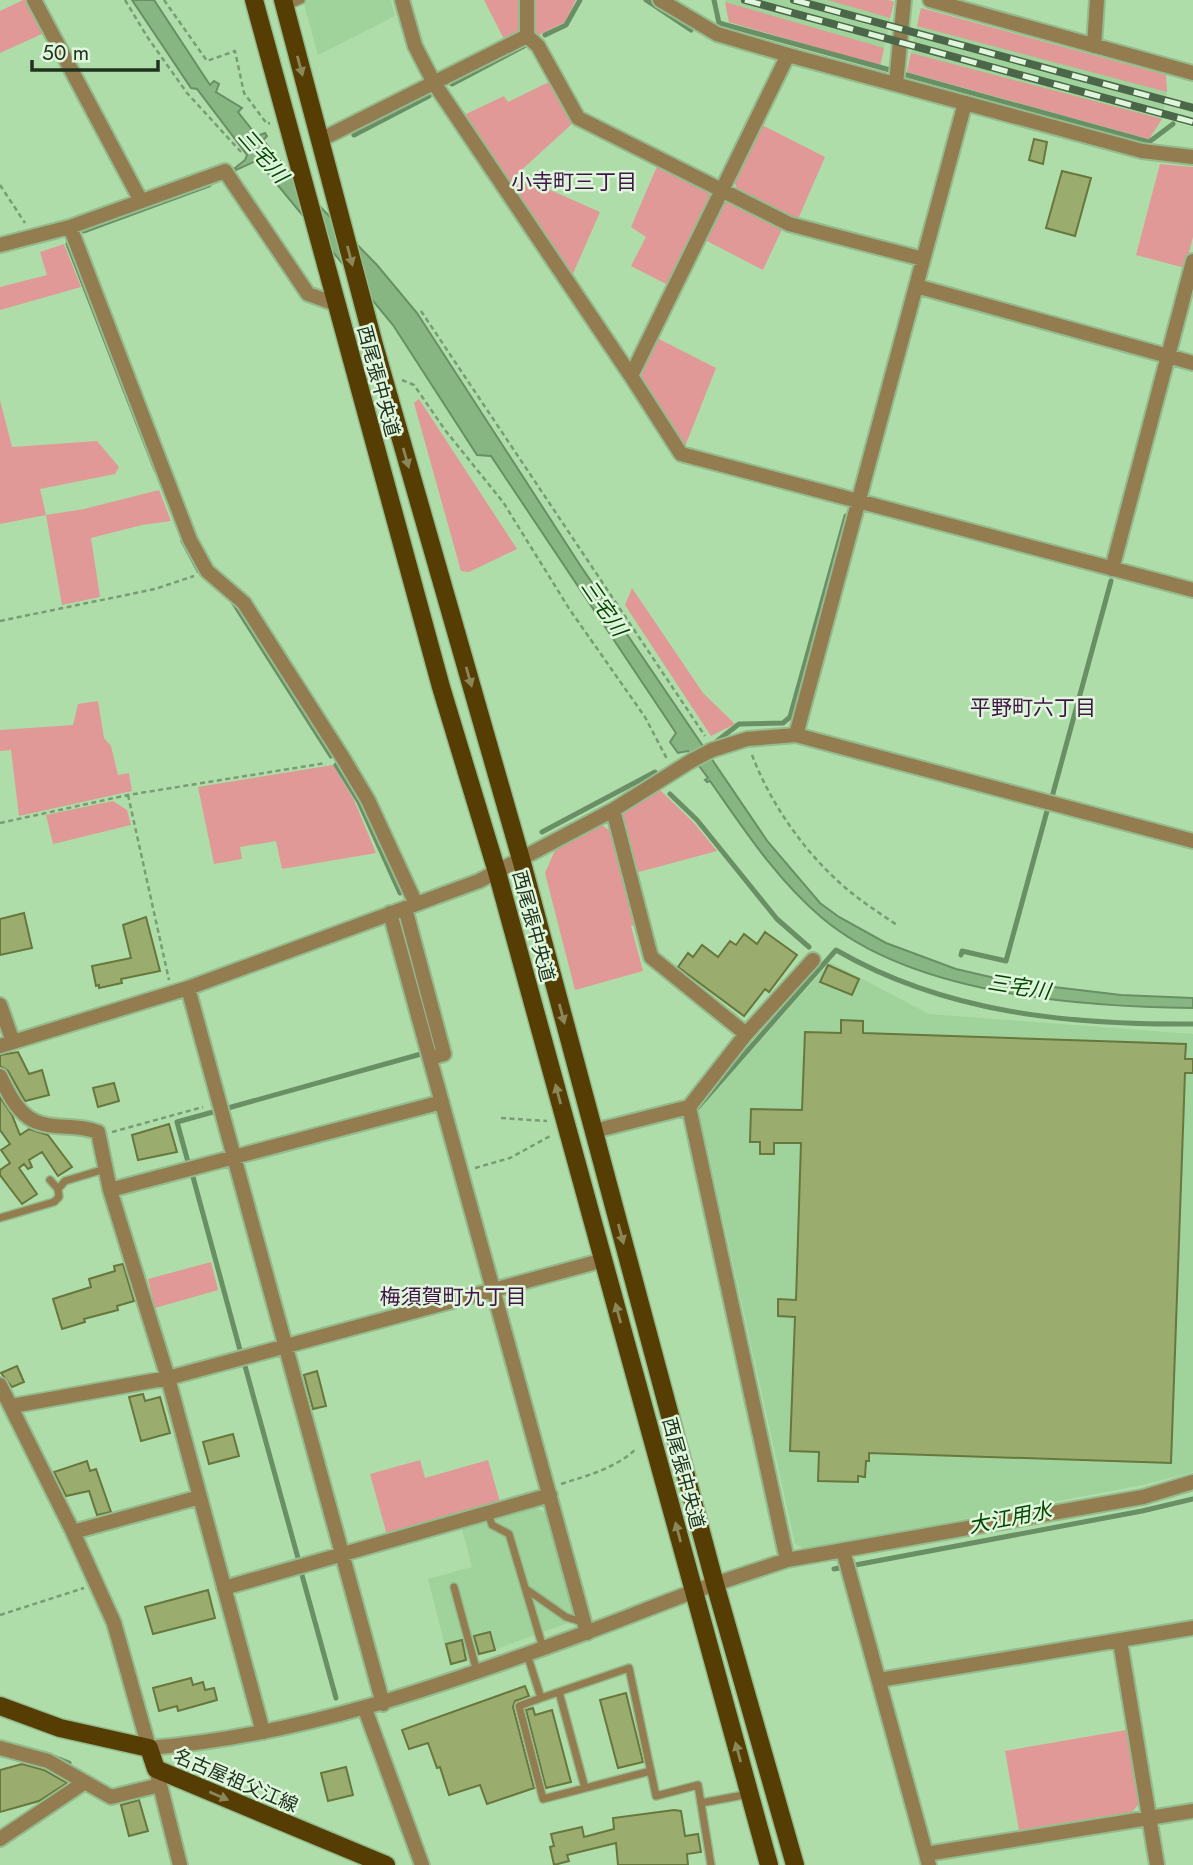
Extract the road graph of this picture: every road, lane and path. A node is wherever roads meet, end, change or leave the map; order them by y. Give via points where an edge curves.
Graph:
1 (34, 0) edge
2 (125, 0) edge
3 (164, 0) edge
4 (254, 0) edge
5 (302, 0) edge
6 (402, 0) edge
7 (527, 0) edge
8 (904, 0) edge
9 (930, 0) edge
10 (1097, 0) edge
11 (666, 2) edge
12 (283, 3) edge
13 (527, 36) junction
14 (1094, 46) junction
15 (788, 55) junction
16 (1193, 73) edge
17 (433, 83) junction
18 (896, 84) junction
19 (965, 103) junction
20 (289, 129) junction
21 (320, 139) junction
22 (241, 152) dead end
23 (1193, 157) edge
24 (0, 186) edge
25 (722, 190) junction
26 (141, 201) junction
27 (70, 227) junction
28 (34, 236) junction
29 (0, 245) edge
30 (923, 259) junction
31 (1193, 261) edge
32 (916, 286) junction
33 (334, 296) junction
34 (421, 310) dead end
35 (1168, 356) junction
36 (1193, 363) edge
37 (382, 372) junction
38 (631, 376) junction
39 (858, 503) junction
40 (1112, 569) junction
41 (207, 571) junction
42 (1193, 590) edge
43 (0, 621) edge
44 (796, 735) junction
45 (747, 739) junction
46 (713, 750) junction
47 (343, 758) junction
48 (674, 772) junction
49 (128, 795) junction
50 (613, 810) junction
51 (0, 823) edge
52 (1193, 841) edge
53 (521, 859) junction
54 (497, 872) junction
55 (410, 906) junction
56 (390, 914) junction
57 (897, 925) dead end
58 (813, 960) dead end
59 (188, 988) junction
60 (171, 993) junction
61 (0, 1005) edge
62 (746, 1034) junction
63 (6, 1044) edge
64 (430, 1058) junction
65 (0, 1076) edge
66 (442, 1101) junction
67 (219, 1102) junction
68 (689, 1107) junction
69 (501, 1118) dead end
70 (567, 1126) junction
71 (594, 1131) junction
72 (99, 1136) junction
73 (234, 1157) junction
74 (106, 1169) junction
75 (461, 1172) junction
76 (50, 1180) dead end
77 (58, 1189) junction
78 (110, 1191) junction
79 (0, 1218) edge
80 (604, 1260) junction
81 (494, 1290) junction
82 (286, 1346) junction
83 (167, 1378) junction
84 (0, 1385) edge
85 (12, 1406) junction
86 (652, 1435) junction
87 (1193, 1482) edge
88 (549, 1492) junction
89 (200, 1497) junction
90 (488, 1513) junction
91 (73, 1532) junction
92 (342, 1554) junction
93 (787, 1560) junction
94 (846, 1560) junction
95 (96, 1584) junction
96 (715, 1584) junction
97 (454, 1587) dead end
98 (224, 1588) junction
99 (526, 1588) junction
100 (695, 1591) junction
101 (0, 1615) edge
102 (586, 1628) junction
103 (1193, 1628) edge
104 (1120, 1641) junction
105 (543, 1648) junction
106 (527, 1654) junction
107 (477, 1672) junction
108 (879, 1680) junction
109 (559, 1692) junction
110 (541, 1698) junction
111 (383, 1704) junction
112 (0, 1706) edge
113 (365, 1709) junction
114 (263, 1731) junction
115 (0, 1748) edge
116 (149, 1748) junction
117 (651, 1771) junction
118 (158, 1777) junction
119 (85, 1783) junction
120 (585, 1788) junction
121 (750, 1794) junction
122 (701, 1803) junction
123 (1193, 1811) edge
124 (1149, 1818) junction
125 (0, 1839) edge
126 (928, 1859) edge
127 (180, 1865) edge
128 (386, 1865) edge
129 (422, 1865) edge
130 (711, 1865) edge
131 (769, 1865) edge
132 (794, 1865) edge
133 (1157, 1865) edge

1 - 26 street
2 - 22 path via 187,93
3 - 20 path via 207,61 235,51 244,93 267,124
4 - 20 main road, 西尾張中央道
5 - 12 lane
6 - 17 street via 415,46
7 - 13 street
8 - 18 street
9 - 14 street
10 - 14 street
11 - 15 street via 717,34
12 -> 21 main road, 西尾張中央道
13 - 17 street
13 - 25 street via 538,46 578,118
14 - 16 street
15 - 18 street
15 - 25 street
17 - 21 street
17 - 38 street
18 - 19 street
19 - 23 street via 1142,151
19 - 30 street
20 - 33 main road, 西尾張中央道
21 -> 37 main road, 西尾張中央道
24 - 28 path
25 - 30 street via 789,224
25 - 38 street
26 - 27 street
26 - 33 street via 225,171 309,294
27 - 28 street
27 - 41 street via 190,540
28 - 29 street
30 - 32 street
31 - 35 street
32 - 35 street
32 - 39 street
33 - 54 main road, 西尾張中央道 via 441,687
34 - 46 path
35 - 36 street
35 - 40 street
37 - 48 path via 414,385 503,502 570,610 645,717
37 -> 53 main road, 西尾張中央道
38 - 39 street via 681,454
39 - 40 street
39 - 44 street
40 - 42 street
41 - 43 path via 155,589
41 - 47 street via 244,603
44 - 45 street
44 - 52 street
45 - 46 street
45 - 57 path via 764,786 817,859 851,893
46 - 48 street
47 - 49 path
47 - 55 street via 368,800
48 - 50 street
49 - 51 path
49 - 60 path
50 - 53 street
50 - 62 street via 651,957
53 - 54 street
53 -> 71 main road, 西尾張中央道
54 - 55 street
70 -> 54 main road, 西尾張中央道
55 - 56 street
55 - 64 street via 444,1054
56 - 59 street
56 - 64 street
58 - 62 street
59 - 60 street
59 - 67 street
60 - 63 street
61 - 63 street
62 - 68 street
64 - 66 street
65 - 72 street via 13,1102 29,1118 43,1124 82,1126
66 - 73 street
66 - 75 street
67 - 72 path
67 - 73 street
68 - 71 street
68 - 93 street
69 - 70 path
70 - 75 path via 510,1158
70 - 80 main road, 西尾張中央道
71 -> 96 main road, 西尾張中央道
72 - 74 street
73 - 78 street
73 - 82 street
74 - 77 lane via 65,1181
74 - 78 street
75 - 81 street
76 - 77 lane
77 - 79 lane via 54,1202
78 - 83 street
80 - 81 street
86 -> 80 main road, 西尾張中央道
81 - 82 street
81 - 88 street
82 - 83 street
82 - 92 street
83 - 85 street
83 - 89 street
84 - 85 street
85 - 91 street
86 - 88 path via 607,1470
100 -> 86 main road, 西尾張中央道
87 - 94 street via 1143,1497
88 - 90 street
88 - 102 street
89 - 91 street
89 - 98 street
90 - 92 street
90 - 99 lane via 492,1525 509,1534
91 - 95 street
92 - 98 street
92 - 111 street
93 - 94 street
93 - 96 street
94 - 108 street
95 - 101 path
95 - 116 street via 114,1623
96 - 100 street
96 - 132 main road, 西尾張中央道
97 - 107 lane
98 - 114 street
99 - 102 lane
99 - 105 lane
100 - 102 street
121 -> 100 main road, 西尾張中央道
102 - 105 street
103 - 104 street
104 - 108 street
104 - 124 street
105 - 106 street
106 - 107 street
106 - 110 lane
107 - 111 street
108 - 126 street
109 - 110 lane
109 - 117 lane via 629,1668
109 - 120 lane
110 - 120 lane via 519,1706 543,1799
111 - 113 street
112 - 116 main road, 名古屋祖父江線 via 60,1728
113 - 114 street
113 - 129 street
114 - 116 street
115 - 119 street via 48,1762
116 - 118 main road, 名古屋祖父江線
117 - 120 lane
117 - 122 lane via 656,1797 698,1785
118 - 119 street via 111,1797
118 - 127 street
118 -> 128 main road, 名古屋祖父江線
119 - 125 street
121 - 122 lane
121 - 131 main road, 西尾張中央道
122 - 130 lane
123 - 124 street
124 - 126 street
124 - 133 street

